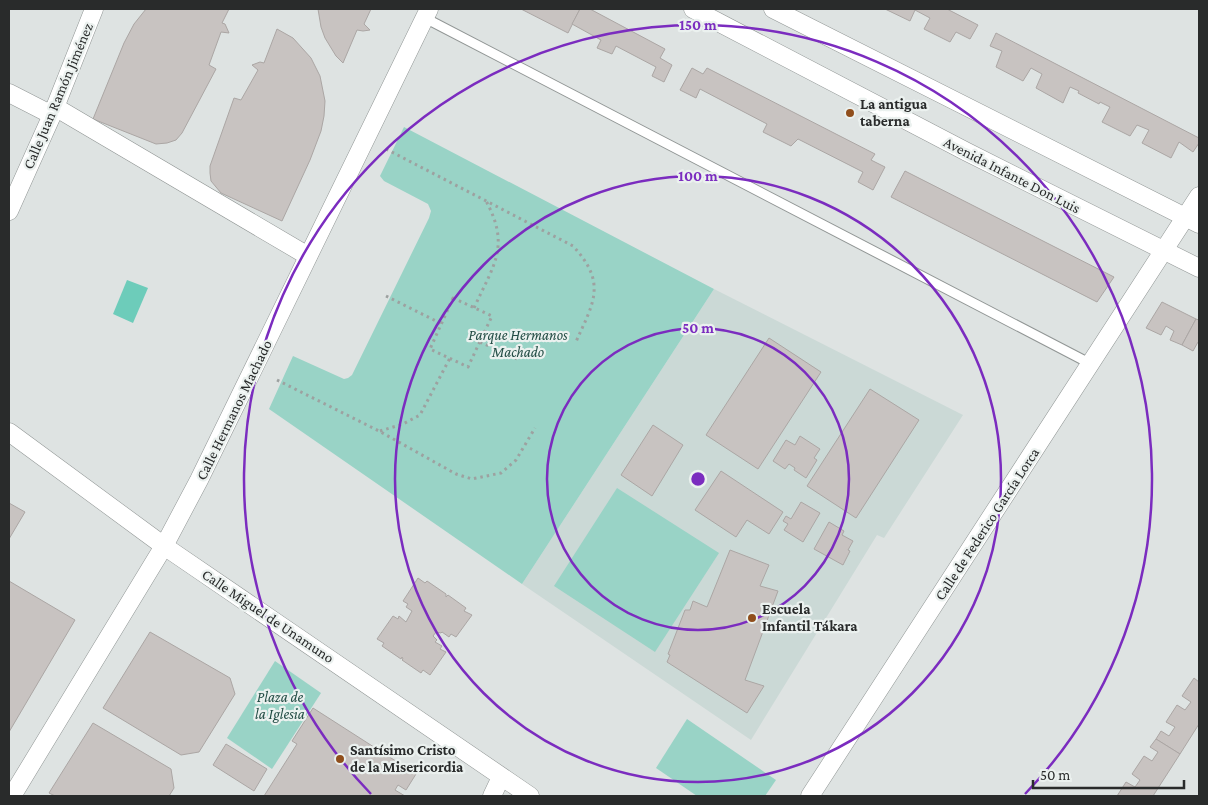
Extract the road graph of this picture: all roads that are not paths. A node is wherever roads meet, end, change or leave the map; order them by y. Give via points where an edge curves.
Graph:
1 (94, 9) edge
2 (693, 9) edge
3 (773, 9) edge
4 (427, 13) edge
5 (9, 93) edge
6 (53, 111) junction
7 (1199, 196) edge
8 (9, 211) edge
9 (1193, 220) edge
10 (1165, 251) junction
11 (308, 256) junction
12 (1199, 268) edge
13 (1091, 364) junction
14 (9, 432) edge
15 (164, 546) junction
16 (501, 777) junction
17 (12, 796) edge
18 (492, 796) edge
19 (530, 796) edge
20 (810, 796) edge

1 - 6 street, Calle Juan Ramón Jiménez
2 - 10 street, Avenida Infante Don Luis
3 - 9 street
4 - 11 street, Calle Hermanos Machado
4 - 13 lane
5 - 6 street
6 - 8 street, Calle Juan Ramón Jiménez
6 - 11 street
7 - 9 street, Calle de Federico García Lorca
9 - 10 street, Calle de Federico García Lorca
10 - 12 street, Avenida Infante Don Luis
10 - 13 street, Calle de Federico García Lorca
11 - 15 street, Calle Hermanos Machado
13 - 20 street, Calle de Federico García Lorca
14 - 15 street, Calle Miguel de Unamuno
15 - 16 street, Calle Miguel de Unamuno
15 - 17 street, Calle Hermanos Machado
16 - 18 street
16 - 19 street, Calle Miguel de Unamuno

